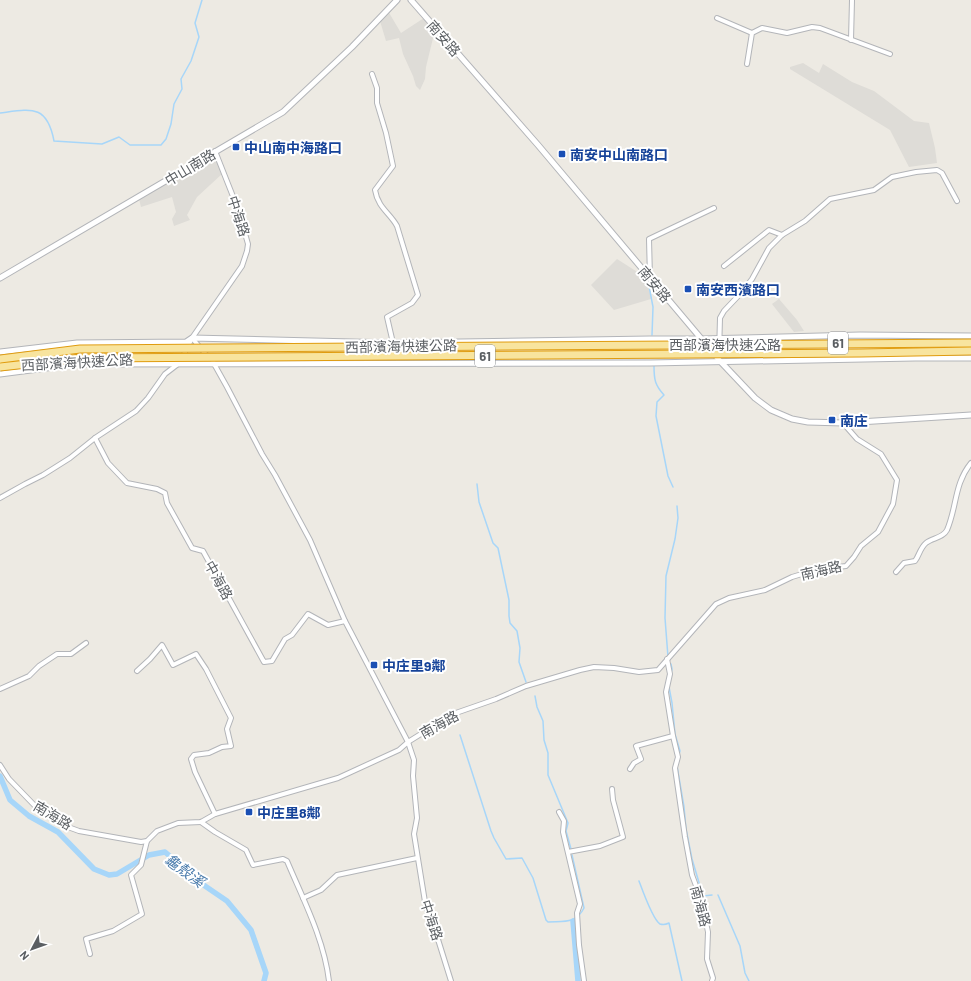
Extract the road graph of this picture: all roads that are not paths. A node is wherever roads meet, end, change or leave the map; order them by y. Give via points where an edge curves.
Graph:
1 (397, 0) edge
2 (411, 0) edge
3 (852, 0) edge
4 (717, 18) dead end
5 (752, 33) junction
6 (852, 40) junction
7 (890, 54) dead end
8 (747, 64) dead end
9 (372, 74) dead end
10 (215, 151) junction
11 (957, 201) dead end
12 (714, 208) dead end
13 (782, 234) junction
14 (724, 266) dead end
15 (0, 278) edge
16 (650, 279) junction
17 (971, 336) edge
18 (192, 338) junction
19 (701, 339) junction
20 (719, 339) junction
21 (393, 343) junction
22 (971, 343) edge
23 (971, 351) edge
24 (0, 352) edge
25 (971, 358) edge
26 (0, 359) edge
27 (720, 361) junction
28 (179, 364) junction
29 (214, 364) junction
30 (0, 367) edge
31 (0, 374) edge
32 (971, 415) edge
33 (843, 423) junction
34 (95, 438) junction
35 (971, 463) edge
36 (0, 498) edge
37 (896, 572) dead end
38 (345, 621) junction
39 (86, 643) dead end
40 (667, 659) junction
41 (137, 671) dead end
42 (0, 689) edge
43 (672, 736) junction
44 (408, 742) junction
45 (0, 765) edge
46 (630, 769) dead end
47 (612, 789) dead end
48 (559, 812) dead end
49 (215, 814) junction
50 (201, 822) junction
51 (147, 841) junction
52 (568, 852) junction
53 (417, 858) junction
54 (303, 898) junction
55 (90, 954) dead end
56 (329, 981) edge
57 (451, 981) edge
58 (584, 981) edge
59 (712, 981) edge

1 - 10 street, 中山南路 via 283,112
2 - 16 street, 南安路
3 - 6 street
4 - 5 street
5 - 6 street via 762,28 787,32 812,27
5 - 8 street
6 - 7 street
9 - 21 street via 393,166 375,190 376,195 384,211 397,226 418,295 412,303 387,317
10 - 15 street, 中山南路
10 - 18 street, 中海路 via 234,198 248,244 242,266
11 - 13 street via 942,173 937,170 916,172 892,177 874,190 830,199 805,221
12 - 16 street via 649,239
13 - 14 street via 769,230
13 - 20 street via 769,248 752,279 724,311 720,318
16 - 19 street, 南安路
17 - 20 street via 860,335
18 - 21 street
18 - 24 street via 186,342 77,343
18 - 28 street, 中海路
18 - 29 street, 中海路
19 - 20 street
19 - 21 street
19 - 27 street, 南安路
20 - 27 street
22 - 26 highway, 西部濱海快速公路 / 61, bridge via 80,349
23 - 30 highway, 西部濱海快速公路 / 61, bridge via 81,358
25 - 27 street
27 - 29 street
27 - 33 street, 南安路 via 755,398 772,410 808,422
28 - 29 street
28 - 31 street via 77,364
28 - 34 street, 中海路 via 165,374 136,411
29 - 38 street, 中海路 via 310,540
32 - 33 street, 南安路
33 - 40 street, 南海路 via 857,440 881,454 897,480 893,504 878,532 861,546 846,566 815,570 792,577 765,590 729,598 716,604
34 - 36 street, 中海路 via 70,458
34 - 38 street, 中海路 via 108,463 127,483 165,493 167,503 192,548 203,551 264,662 272,661 285,639 292,635 308,614 328,625
35 - 37 street via 964,471 946,531 927,542 914,561 904,563
38 - 44 street, 中海路
39 - 42 street via 71,654 57,654 29,676
40 - 43 street, 南海路 via 670,674 666,692
40 - 44 street, 南海路 via 658,670 639,672 594,668 526,686 453,714
41 - 49 street via 162,645 173,665 196,654 206,669 231,718 227,729 231,746 194,755 191,759
43 - 46 street via 636,746 641,759
43 - 59 street, 南海路 via 678,756 675,768 692,876 701,900 708,932 707,959
44 - 49 street, 南海路 via 399,750 338,778
44 - 53 street, 中海路 via 414,760 417,818 414,834
45 - 51 street, 南海路 via 12,783 37,808 68,826 79,831 136,842
47 - 52 street via 623,836 600,846
48 - 52 street via 564,821
49 - 50 street, 南海路
50 - 51 street, 南海路 via 178,822 157,831
50 - 54 street via 246,850 253,864 283,859 286,861
51 - 55 street via 140,865 131,875 142,914 113,931 86,939
52 - 58 street via 580,904 577,913
53 - 54 street via 337,875 321,890
53 - 57 street, 中海路 via 426,908
54 - 56 street via 327,965

